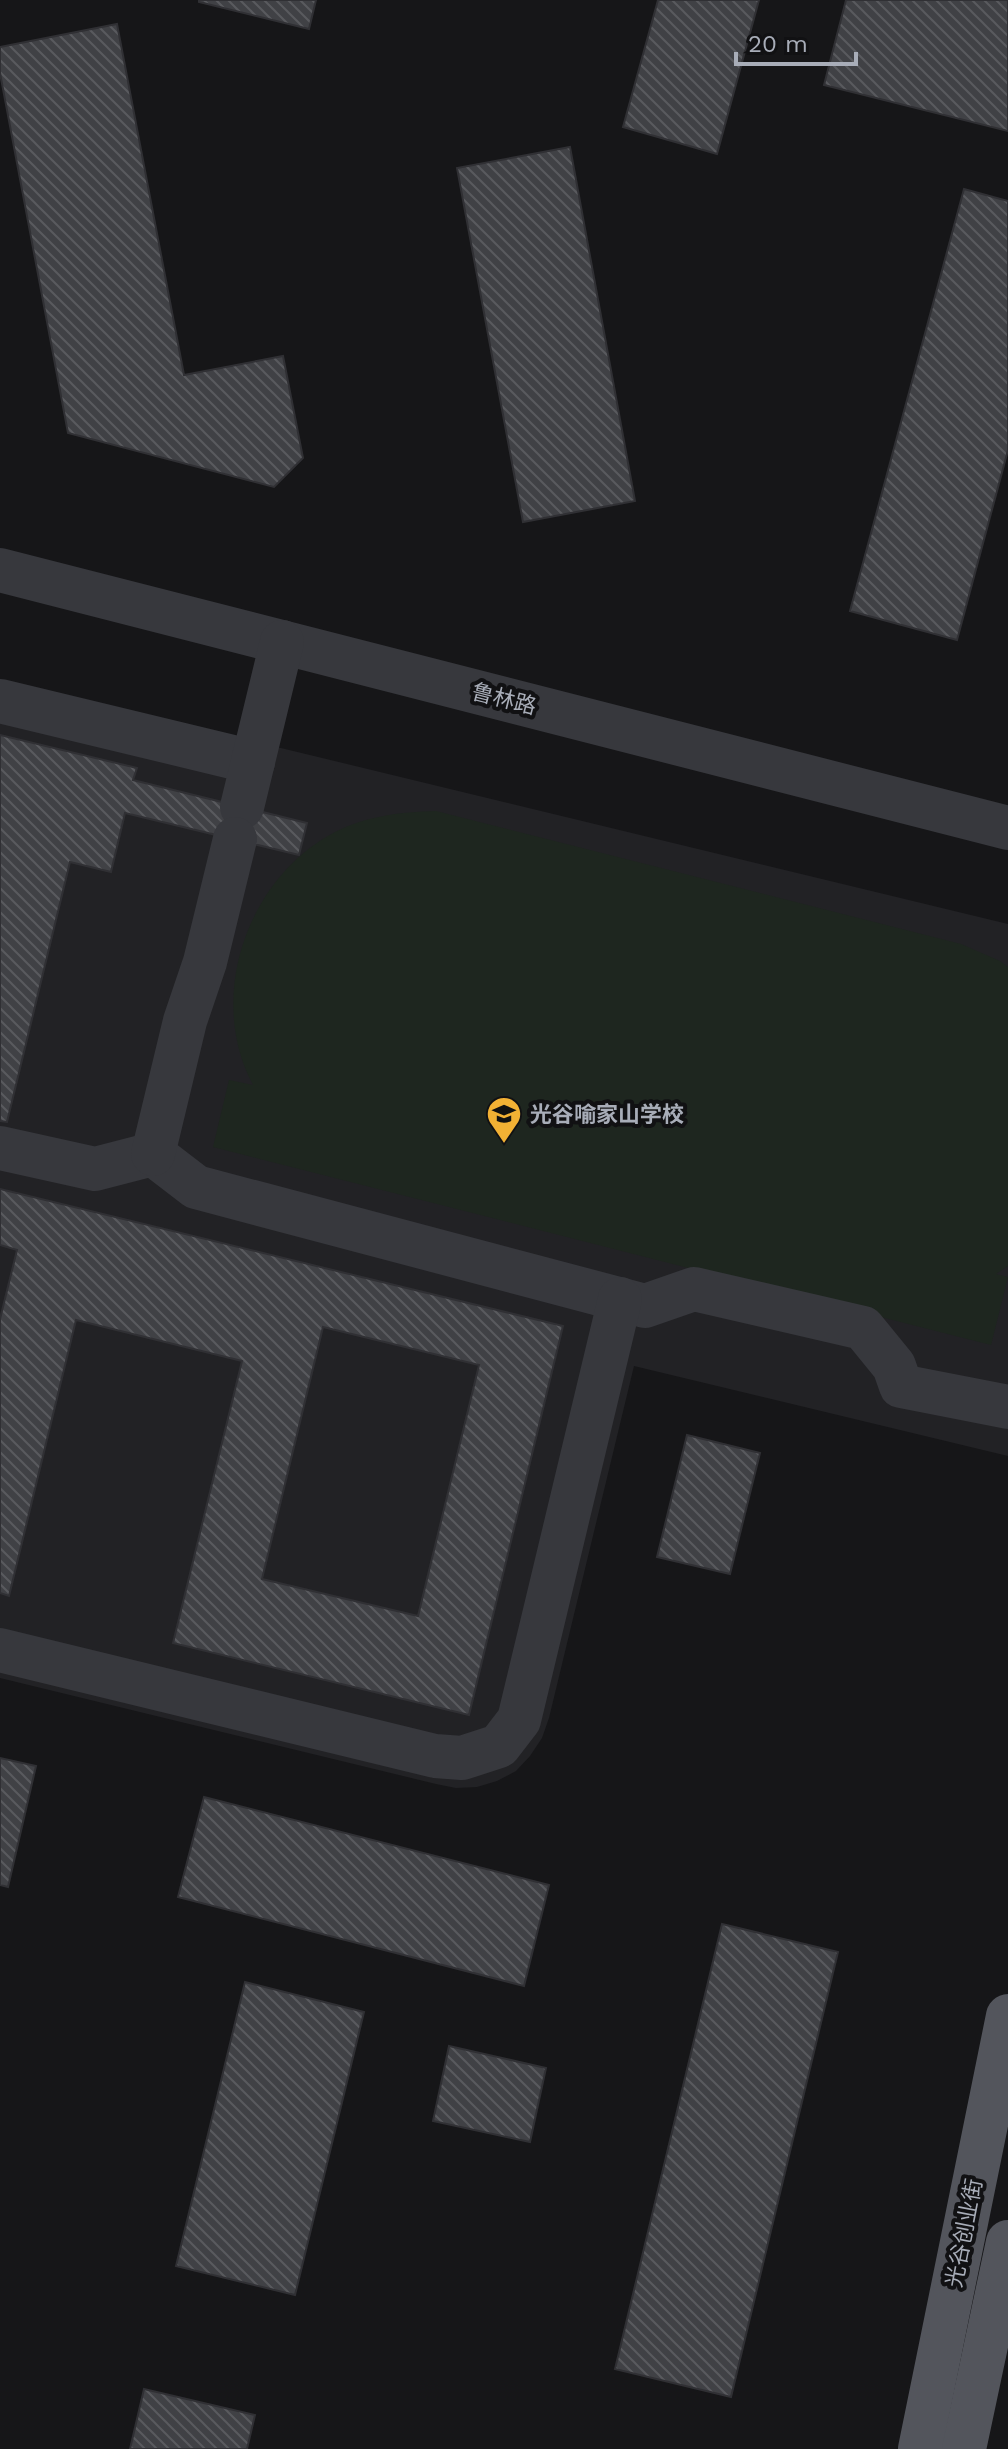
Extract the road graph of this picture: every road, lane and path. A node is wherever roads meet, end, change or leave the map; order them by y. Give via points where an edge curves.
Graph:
1 (0, 570) edge
2 (282, 642) junction
3 (0, 701) edge
4 (253, 762) junction
5 (1008, 828) edge
6 (0, 1148) edge
7 (153, 1154) junction
8 (620, 1299) junction
9 (1008, 1407) edge
10 (0, 1650) edge
11 (1008, 2016) edge
12 (1008, 2242) edge
13 (920, 2449) edge
14 (964, 2449) edge

1 - 2 street, 鲁林路
2 - 4 street
2 - 5 street, 鲁林路
3 - 4 street
4 - 7 street
6 - 7 street via 95,1169
7 - 8 street via 196,1187
8 - 9 street via 645,1306 694,1289 863,1328 894,1366 901,1386
8 - 10 street via 519,1720 499,1746 462,1758 435,1756
11 - 13 main road, 光谷创业街
12 - 14 main road, 光谷创业街

